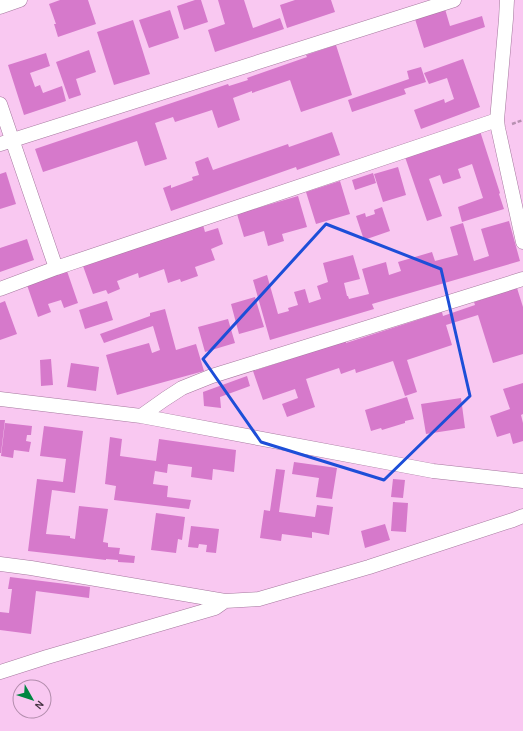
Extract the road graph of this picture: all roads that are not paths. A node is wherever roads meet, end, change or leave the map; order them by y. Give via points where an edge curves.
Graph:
1 (20, 0) edge
2 (454, 0) edge
3 (507, 0) edge
4 (0, 7) edge
5 (0, 104) edge
6 (497, 120) junction
7 (6, 142) edge
8 (523, 242) edge
9 (56, 268) junction
10 (523, 279) edge
11 (0, 289) edge
12 (0, 399) edge
13 (141, 416) junction
14 (523, 481) edge
15 (523, 516) edge
16 (0, 564) edge
17 (224, 601) junction
18 (0, 672) edge

1 - 4 street
2 - 7 street
3 - 6 street
5 - 7 street
6 - 8 street
6 - 9 street
7 - 9 street
9 - 11 street
10 - 13 street via 212,376 182,388
12 - 13 street
13 - 14 street via 433,472
15 - 17 street via 369,567 259,599
16 - 17 street
17 - 18 street via 216,608

